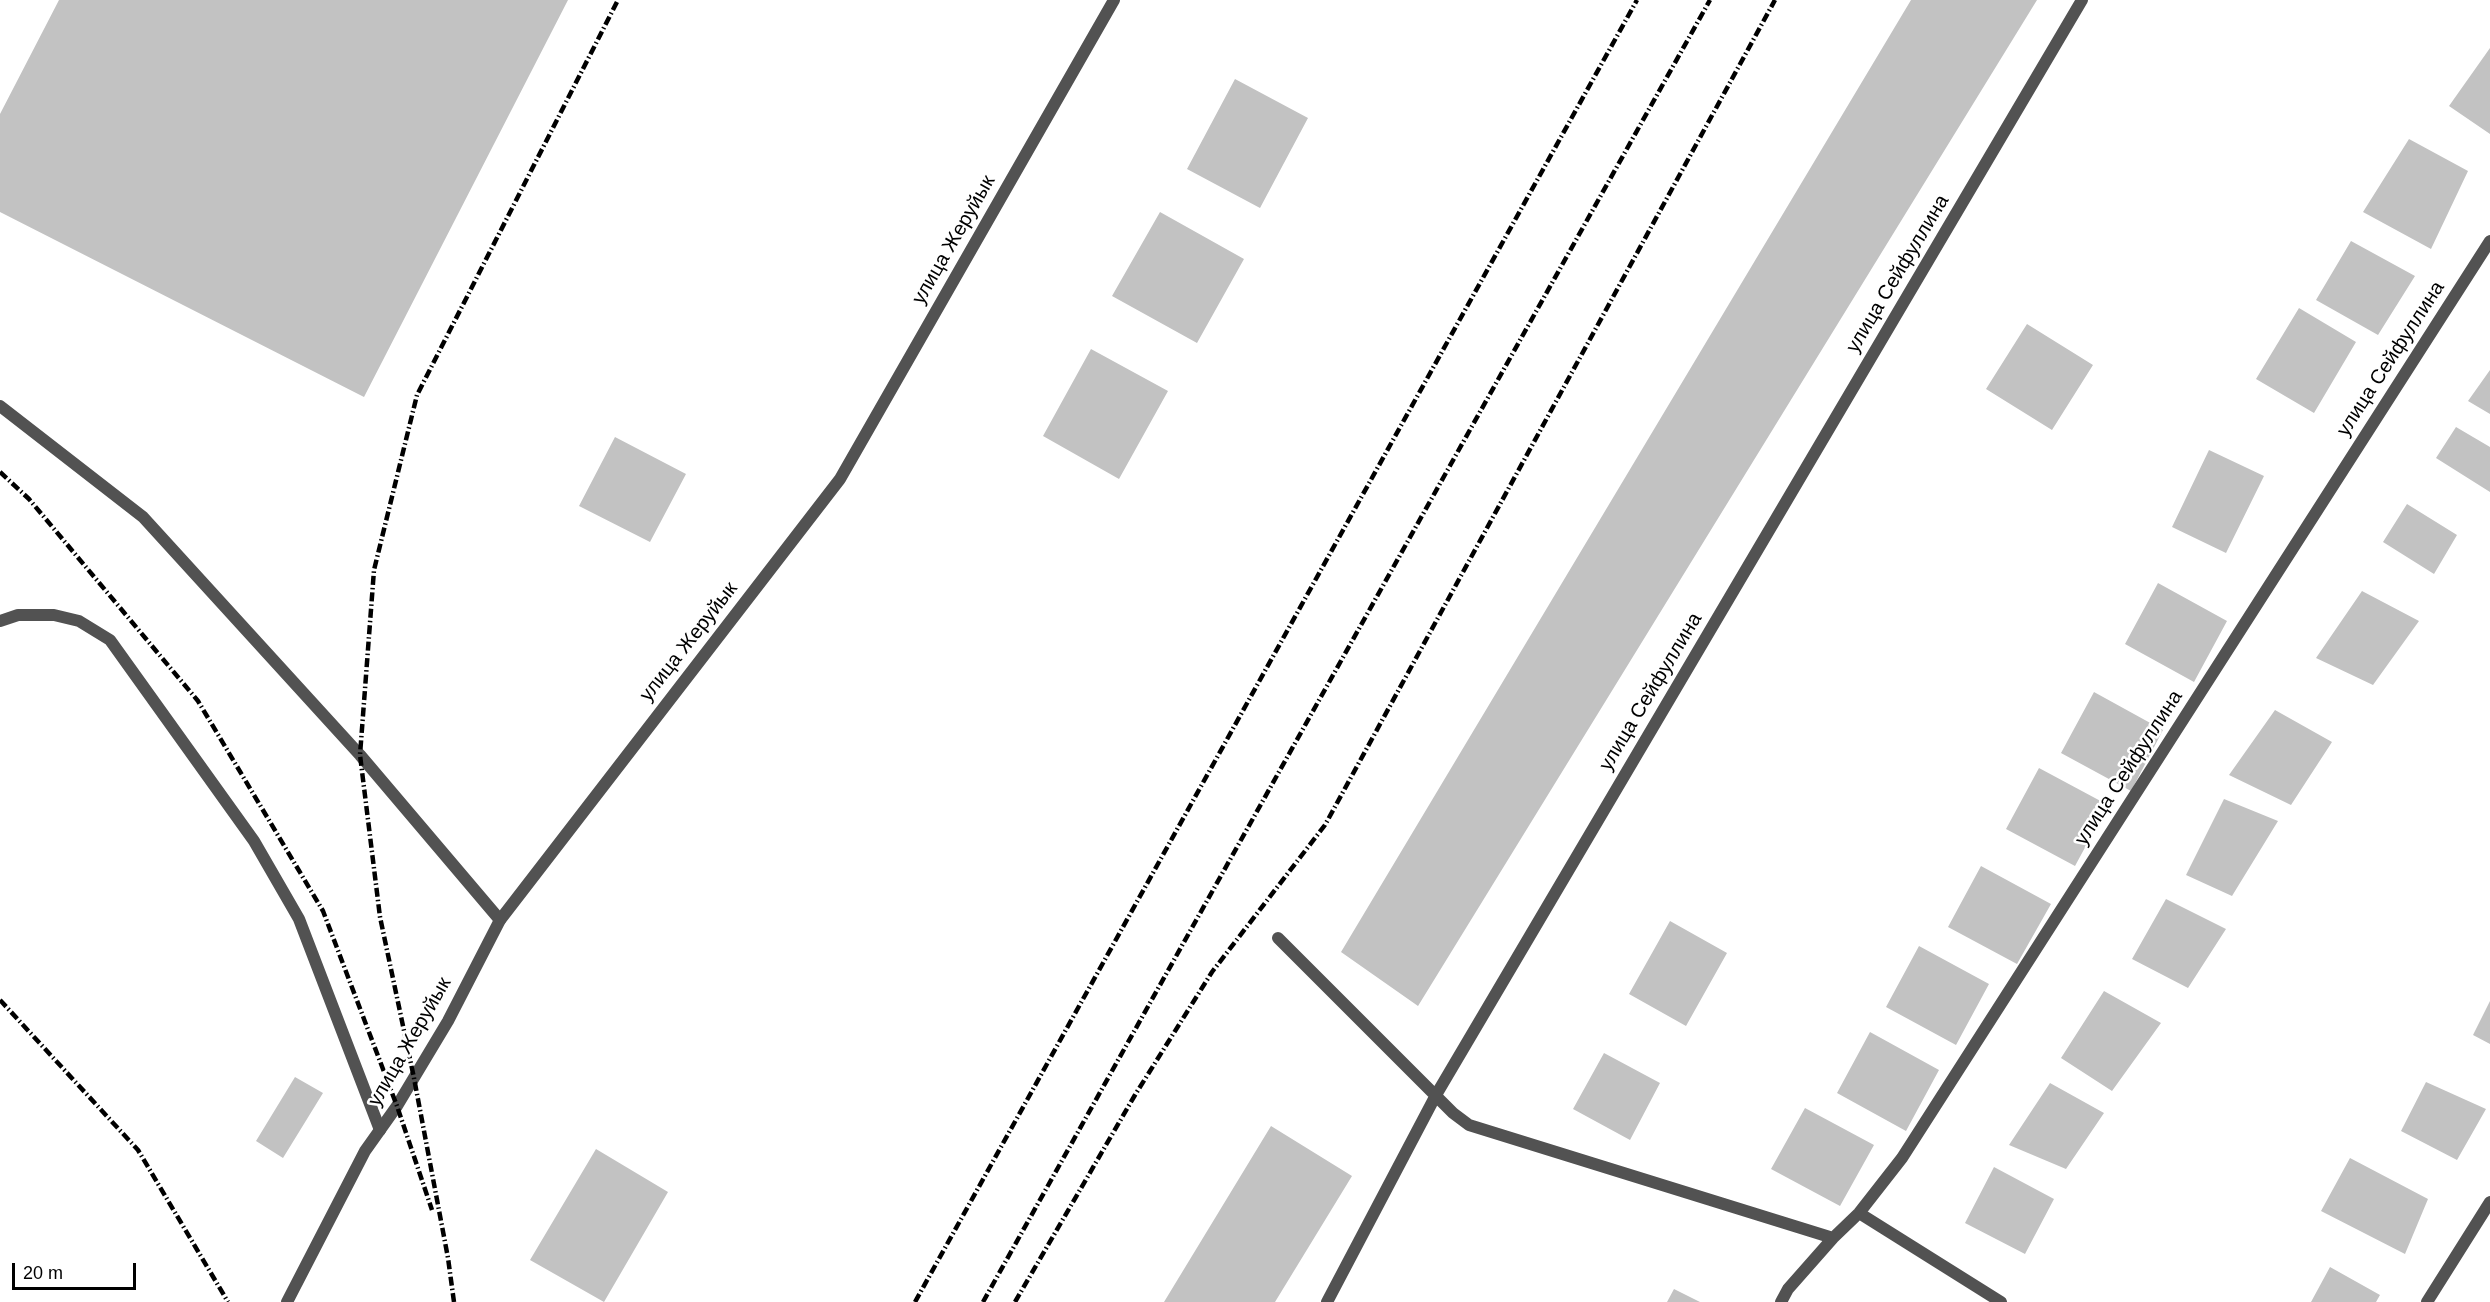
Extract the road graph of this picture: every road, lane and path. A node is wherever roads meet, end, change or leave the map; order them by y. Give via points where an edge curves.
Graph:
1 (1114, 0) edge
2 (2082, 0) edge
3 (2490, 241) edge
4 (0, 406) edge
5 (0, 621) edge
6 (500, 920) junction
7 (1278, 938) dead end
8 (1436, 1095) junction
9 (380, 1130) junction
10 (2490, 1202) edge
11 (1859, 1213) junction
12 (1833, 1238) junction
13 (287, 1302) edge
14 (1327, 1302) edge
15 (1782, 1302) edge
16 (2001, 1302) edge
17 (2427, 1302) edge

1 - 6 street, улица Жеруйык via 840,478
2 - 8 street, улица Сейфуллина
3 - 11 street, улица Сейфуллина via 1902,1158
4 - 6 street via 143,517 360,755
5 - 9 street via 18,615 54,615 79,621 110,640 254,841 299,919
6 - 9 street, улица Жеруйык via 448,1021
7 - 8 street
8 - 12 street via 1469,1125
8 - 14 street, улица Сейфуллина
9 - 13 street, улица Жеруйык via 365,1151
10 - 17 street
11 - 12 street, улица Сейфуллина
11 - 16 street
12 - 15 street, улица Сейфуллина

